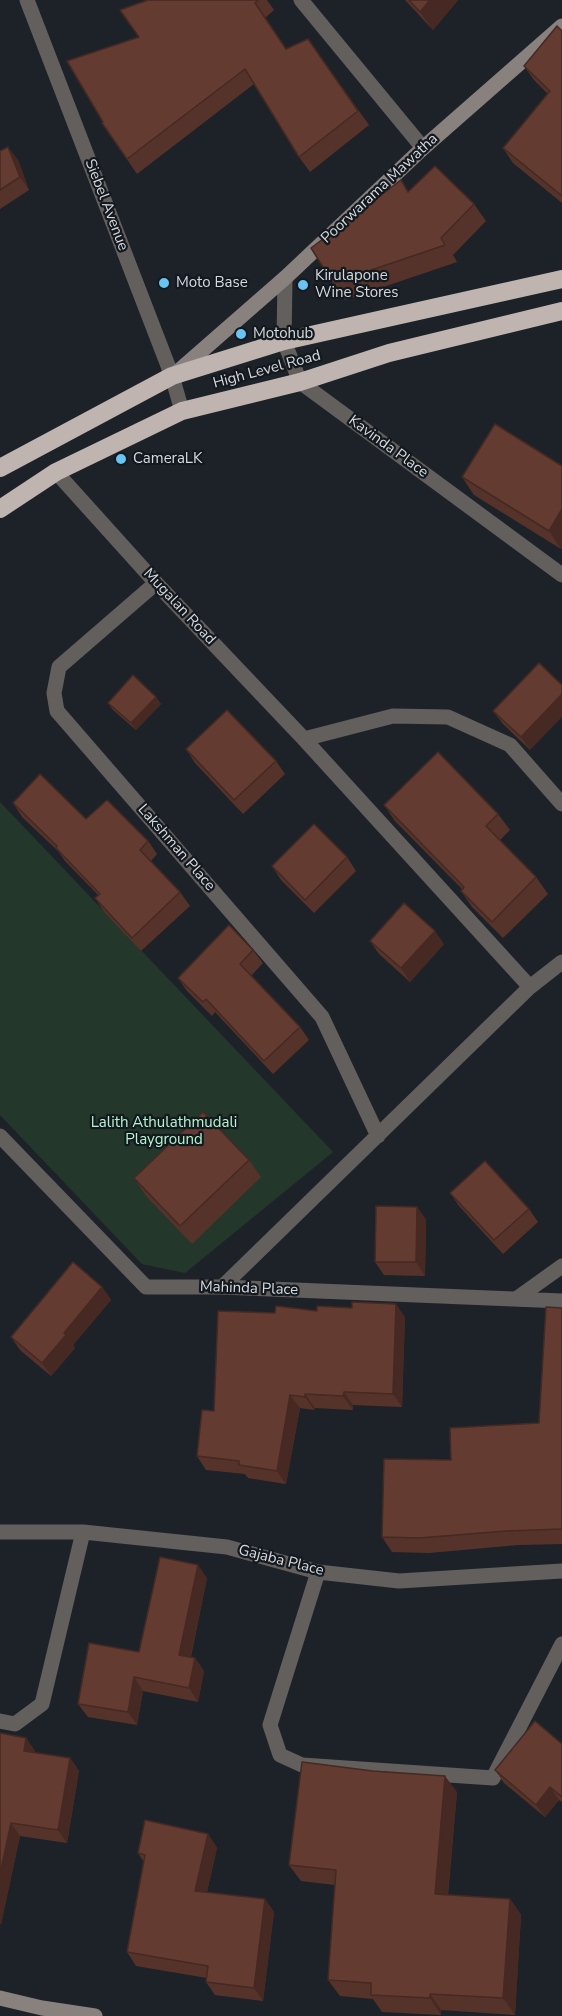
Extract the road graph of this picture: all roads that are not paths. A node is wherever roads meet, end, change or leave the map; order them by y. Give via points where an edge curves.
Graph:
1 (27, 0) edge
2 (301, 0) edge
3 (562, 26) edge
4 (423, 148) junction
5 (285, 278) junction
6 (562, 279) edge
7 (562, 311) edge
8 (284, 341) junction
9 (172, 376) junction
10 (300, 382) junction
11 (182, 411) junction
12 (0, 468) edge
13 (57, 472) junction
14 (0, 508) edge
15 (562, 574) edge
16 (156, 583) junction
17 (304, 739) junction
18 (562, 804) edge
19 (562, 962) edge
20 (530, 987) junction
21 (0, 1136) edge
22 (378, 1136) junction
23 (562, 1266) edge
24 (222, 1287) junction
25 (516, 1299) junction
26 (562, 1300) edge
27 (0, 1532) edge
28 (83, 1532) junction
29 (562, 1570) edge
30 (318, 1572) junction
31 (562, 1644) edge
32 (0, 1721) edge
33 (0, 1998) edge
34 (95, 2016) edge

1 - 9 street, Siebel Avenue
2 - 4 street
3 - 4 main road, Poorwarama Mawatha
4 - 5 main road, Poorwarama Mawatha
5 - 8 street
5 - 9 main road, Poorwarama Mawatha
6 - 8 highway, High Level Road
7 - 10 highway, High Level Road via 389,353
8 - 9 highway, High Level Road
8 - 10 street
9 - 11 street, Siebel Avenue
9 - 12 highway, High Level Road
10 - 11 highway, High Level Road
10 - 15 street, Kavinda Place
11 - 13 highway, High Level Road
13 - 14 highway, High Level Road
13 - 16 street, Mugalan Road
16 - 17 street, Mugalan Road
16 - 22 street, Lakshman Place via 59,667 54,693 57,711 322,1017
17 - 18 street via 393,716 448,717 510,746
17 - 20 street, Mugalan Road
19 - 20 street
20 - 22 street
21 - 24 street, Mahinda Place via 146,1287
22 - 24 street
23 - 25 street
24 - 25 street, Mahinda Place
25 - 26 street, Mahinda Place
27 - 28 street, Gajaba Place
28 - 30 street, Gajaba Place via 227,1547
28 - 32 street via 42,1704 15,1724
29 - 30 street, Gajaba Place via 399,1581
30 - 31 street via 270,1725 280,1755 302,1765 493,1778
33 - 34 main road

